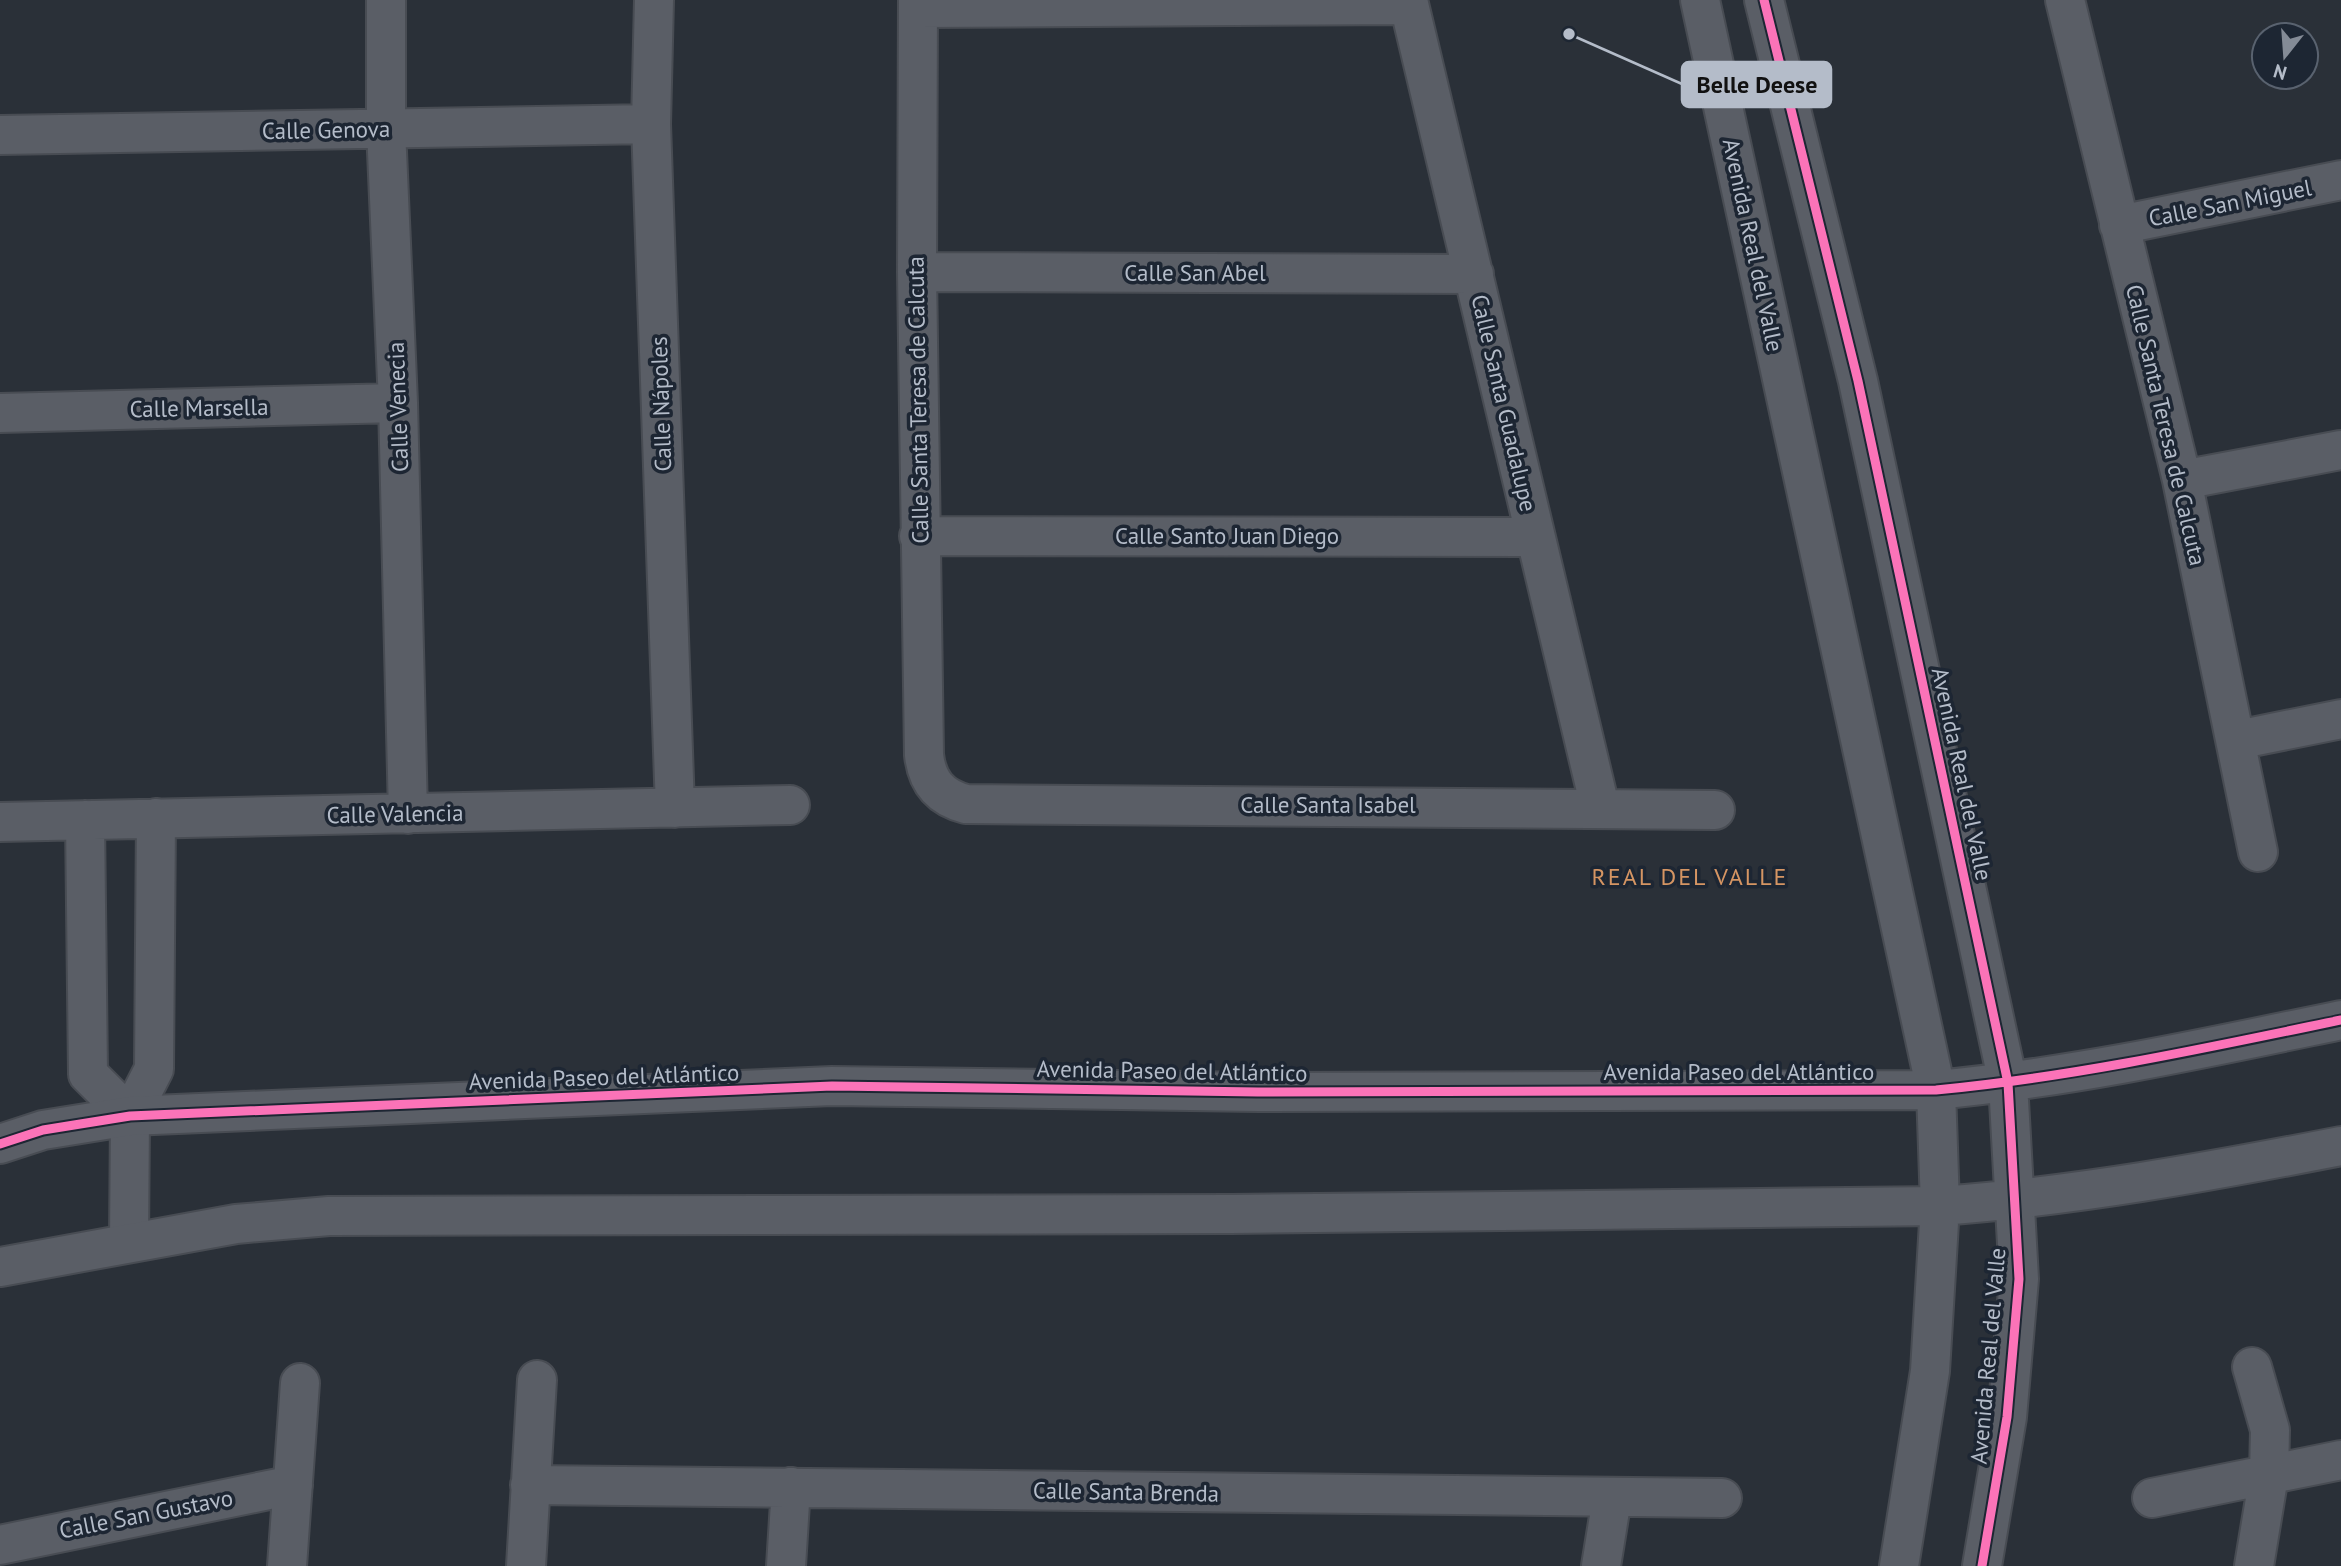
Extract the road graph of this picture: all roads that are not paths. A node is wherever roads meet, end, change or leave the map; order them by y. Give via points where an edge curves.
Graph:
1 (386, 0) edge
2 (654, 0) edge
3 (1700, 0) edge
4 (1764, 0) edge
5 (2065, 0) edge
6 (1408, 3) edge
7 (918, 4) edge
8 (651, 124) junction
9 (386, 129) junction
10 (0, 135) edge
11 (2341, 180) edge
12 (2119, 225) junction
13 (916, 272) junction
14 (1474, 274) junction
15 (398, 402) junction
16 (0, 413) edge
17 (2341, 450) edge
18 (2182, 481) junction
19 (919, 536) junction
20 (1535, 537) junction
21 (2341, 719) edge
22 (2237, 740) junction
23 (943, 794) joint
24 (790, 805) dead end
25 (1600, 807) junction
26 (675, 808) junction
27 (1714, 810) dead end
28 (408, 814) junction
29 (156, 818) junction
30 (85, 820) junction
31 (0, 822) edge
32 (2258, 852) dead end
33 (2341, 1020) edge
34 (2008, 1083) junction
35 (1936, 1090) junction
36 (130, 1116) junction
37 (0, 1144) edge
38 (2341, 1146) edge
39 (2017, 1200) junction
40 (1940, 1206) junction
41 (129, 1242) junction
42 (0, 1267) edge
43 (2252, 1367) dead end
44 (537, 1380) dead end
45 (300, 1383) dead end
46 (2341, 1460) edge
47 (2269, 1475) junction
48 (293, 1485) junction
49 (530, 1485) junction
50 (791, 1487) junction
51 (1612, 1498) junction
52 (1723, 1498) dead end
53 (2151, 1498) dead end
54 (20, 1549) edge
55 (287, 1566) edge
56 (526, 1566) edge
57 (786, 1566) edge
58 (1601, 1566) edge
59 (1899, 1566) edge
60 (1982, 1566) edge
61 (2254, 1566) edge

1 - 9 street, Calle Venecia
2 - 8 street, Calle Nápoles
3 - 35 street, Avenida Real del Valle
4 - 34 street, Avenida Real del Valle via 1858,382
5 - 12 street, Calle Santa Teresa de Calcuta
6 - 7 street
6 - 14 street, Calle Santa Guadalupe
7 - 13 street, Calle Santa Teresa de Calcuta
8 - 9 street, Calle Genova
8 - 26 street, Calle Nápoles
9 - 10 street, Calle Genova
9 - 15 street, Calle Venecia
11 - 12 street, Calle San Miguel
12 - 18 street, Calle Santa Teresa de Calcuta
13 - 14 street, Calle San Abel
13 - 19 street, Calle Santa Teresa de Calcuta
14 - 20 street, Calle Santa Guadalupe
15 - 16 street, Calle Marsella
15 - 28 street, Calle Venecia
17 - 18 street
18 - 22 street, Calle Santa Teresa de Calcuta
19 - 20 street, Calle Santo Juan Diego
19 - 23 street, Calle Santa Teresa de Calcuta via 924,755 926,773
20 - 25 street, Calle Santa Guadalupe
21 - 22 street
22 - 32 street, Calle Santa Teresa de Calcuta
23 - 25 street, Calle Santa Isabel via 965,804
24 - 26 street, Calle Valencia
25 - 27 street, Calle Santa Isabel
26 - 28 street, Calle Valencia
28 - 29 street, Calle Valencia
29 - 30 street, Calle Valencia
29 - 36 street via 154,1069
30 - 31 street, Calle Valencia
30 - 36 street via 88,1074
33 - 34 street, Avenida Paseo del Atlántico via 2127,1065
34 - 35 street, Avenida Paseo del Atlántico
34 - 39 street, Avenida Real del Valle
35 - 36 street, Avenida Paseo del Atlántico via 1258,1092 832,1086
35 - 40 street, Avenida Real del Valle
36 - 37 street, Avenida Paseo del Atlántico via 43,1130
36 - 41 street
38 - 39 street
39 - 40 street
39 - 60 street, Avenida Real del Valle via 2019,1279 2007,1417
40 - 41 street via 1231,1214 329,1216 249,1222
40 - 59 street, Avenida Real del Valle via 1930,1371
41 - 42 street
43 - 47 street via 2270,1430
44 - 49 street
45 - 48 street
46 - 47 street
47 - 53 street
47 - 61 street
48 - 54 street, Calle San Gustavo
48 - 55 street
49 - 50 street, Calle Santa Brenda
49 - 56 street
50 - 51 street, Calle Santa Brenda
50 - 57 street
51 - 52 street, Calle Santa Brenda
51 - 58 street

